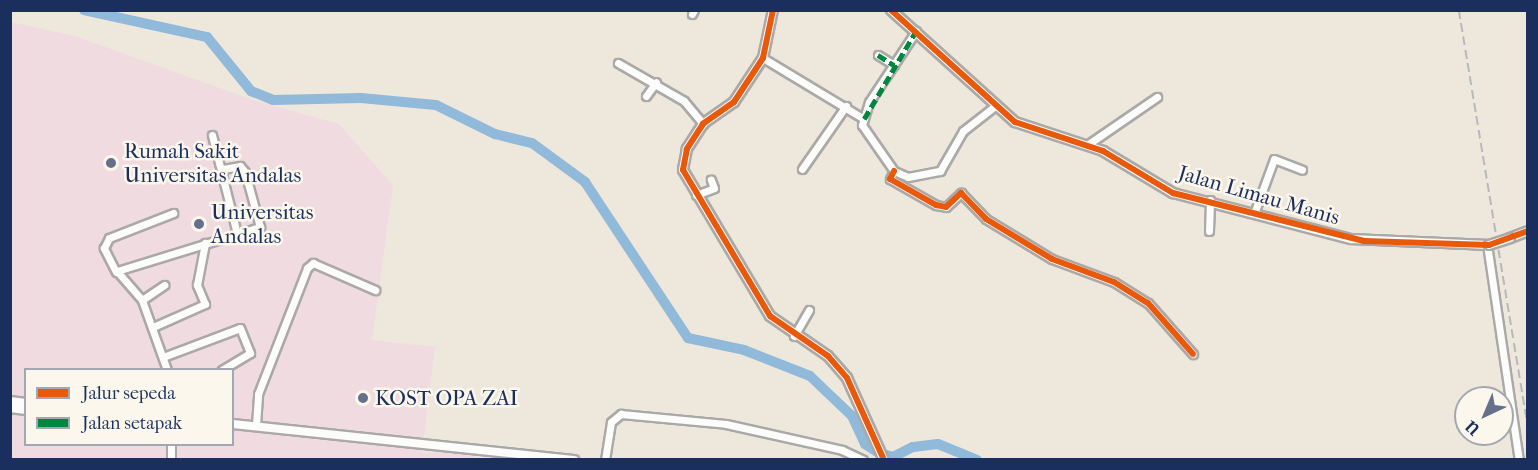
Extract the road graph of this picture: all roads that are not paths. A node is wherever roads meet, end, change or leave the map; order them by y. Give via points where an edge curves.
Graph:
1 (773, 10) edge
2 (891, 10) edge
3 (916, 31) junction
4 (878, 55) dead end
5 (763, 58) junction
6 (618, 63) dead end
7 (894, 65) junction
8 (656, 82) junction
9 (646, 96) dead end
10 (1157, 97) dead end
11 (846, 106) junction
12 (995, 106) junction
13 (864, 119) junction
14 (707, 122) junction
15 (212, 135) dead end
16 (1087, 145) junction
17 (223, 169) junction
18 (802, 169) dead end
19 (1302, 170) dead end
20 (894, 171) junction
21 (711, 180) dead end
22 (696, 195) junction
23 (1210, 200) junction
24 (1255, 211) junction
25 (173, 213) dead end
26 (1209, 231) dead end
27 (1527, 231) edge
28 (237, 234) junction
29 (205, 243) junction
30 (1488, 245) junction
31 (116, 272) junction
32 (164, 285) dead end
33 (375, 290) dead end
34 (142, 300) junction
35 (808, 310) dead end
36 (153, 327) junction
37 (794, 336) junction
38 (1192, 354) dead end
39 (163, 357) junction
40 (167, 368) edge
41 (224, 368) edge
42 (234, 424) edge
43 (256, 426) junction
44 (574, 459) edge
45 (605, 459) edge
46 (863, 459) edge
47 (885, 459) edge
48 (1519, 459) edge

1 - 5 street
2 - 3 street, Jalan Limau Manis
3 - 7 street
3 - 12 street, Jalan Limau Manis
4 - 7 street
5 - 11 street
5 - 14 street via 734,102
6 - 8 street
7 - 13 street
8 - 9 street
8 - 14 street
10 - 16 street
11 - 13 street
11 - 18 street
12 - 16 street, Jalan Limau Manis via 1025,127
12 - 20 street via 963,131 940,171 908,177
13 - 20 street via 862,130
14 - 22 street via 682,165
15 - 17 street
16 - 23 street, Jalan Limau Manis via 1156,179 1173,193
17 - 28 street
17 - 28 street via 242,167 261,223 258,229
19 - 24 street via 1274,159
20 - 38 street via 890,179 936,205 946,207 961,193 986,219 1052,259 1114,282 1148,303
21 - 22 street via 714,188
22 - 37 street via 755,296 778,326
23 - 24 street, Jalan Limau Manis
23 - 26 street
24 - 30 street, Jalan Limau Manis via 1364,241
25 - 31 street via 109,238 104,248
27 - 30 street, Jalan Limau Manis, bridge
28 - 29 street
29 - 31 street
29 - 36 street via 197,285 205,304
30 - 48 street
31 - 34 street
32 - 34 street
33 - 43 street via 313,263 307,268 258,394
34 - 36 street
35 - 37 street
36 - 39 street
37 - 47 street via 840,368
39 - 40 street
39 - 41 street via 240,328 250,353
42 - 43 street
43 - 44 street
45 - 46 street via 611,422 621,414 726,424 842,450

